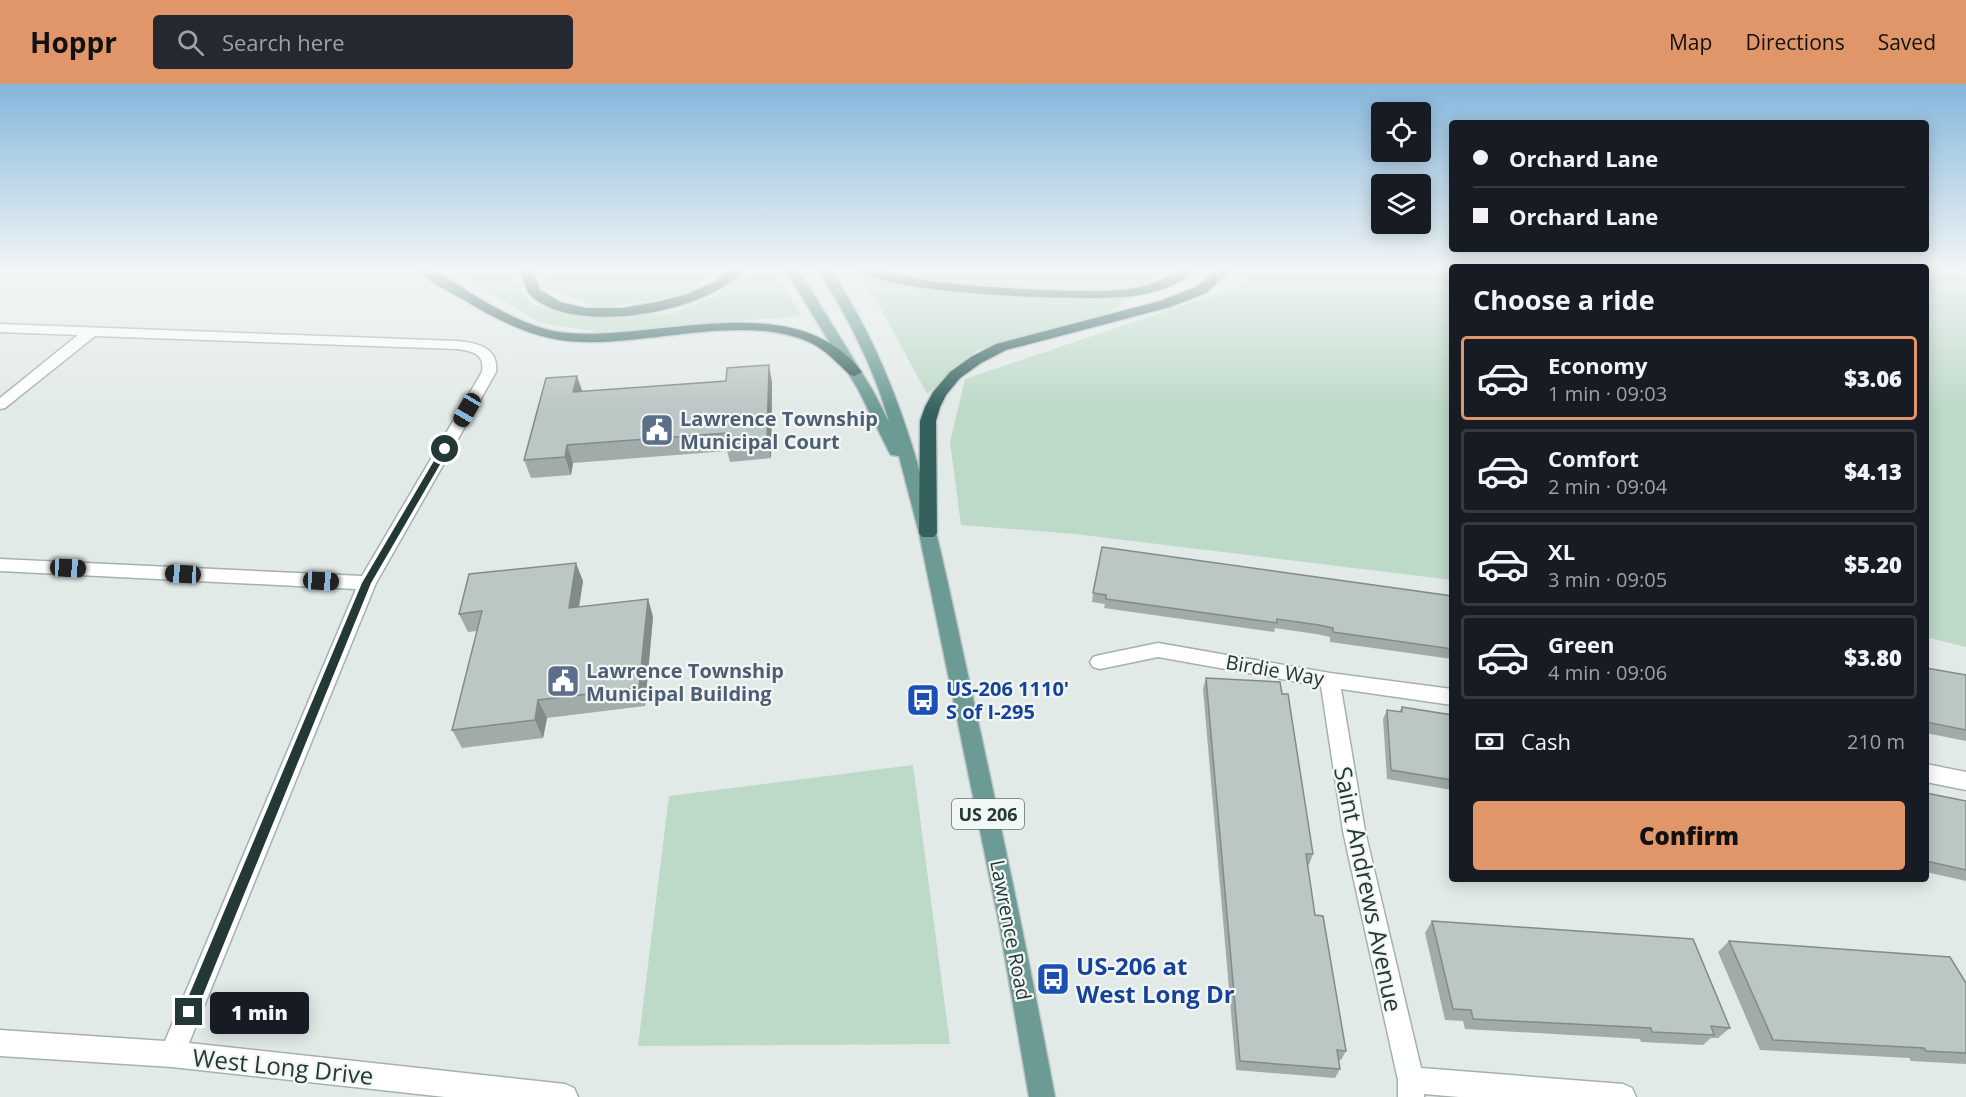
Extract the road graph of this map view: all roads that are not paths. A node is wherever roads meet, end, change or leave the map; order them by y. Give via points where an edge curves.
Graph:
1 (506, 316) edge
2 (820, 316) edge
3 (852, 316) edge
4 (1114, 316) edge
5 (0, 328) edge
6 (92, 331) junction
7 (855, 372) junction
8 (0, 405) edge
9 (913, 483) junction
10 (928, 533) junction
11 (0, 565) edge
12 (367, 583) junction
13 (1100, 662) dead end
14 (1330, 680) junction
15 (1449, 696) edge
16 (1929, 774) edge
17 (1966, 781) edge
18 (0, 1043) edge
19 (172, 1054) junction
20 (1411, 1089) edge
21 (565, 1097) edge
22 (1042, 1097) edge
23 (1623, 1097) edge

1 - 7 highway via 542,333 587,339 738,327 780,329 816,340
2 - 7 main road, Lawrence Road / US 206
3 - 9 main road, Lawrence Road / US 206 via 891,401
4 - 10 highway via 1001,347 952,377 936,398 928,422
5 - 6 street
6 - 8 street
6 - 12 street via 457,345 481,350 489,356 489,372
7 - 9 main road, Lawrence Road / US 206
9 - 10 main road, Lawrence Road / US 206
10 - 22 main road, Lawrence Road / US 206 via 1011,923
11 - 12 street
12 - 19 street
13 - 14 street, Birdie Way via 1158,650
14 - 15 street, Birdie Way
14 - 20 street, Saint Andrews Avenue via 1353,825
16 - 17 street
18 - 19 street, West Long Drive
19 - 21 street, West Long Drive
20 - 23 street

